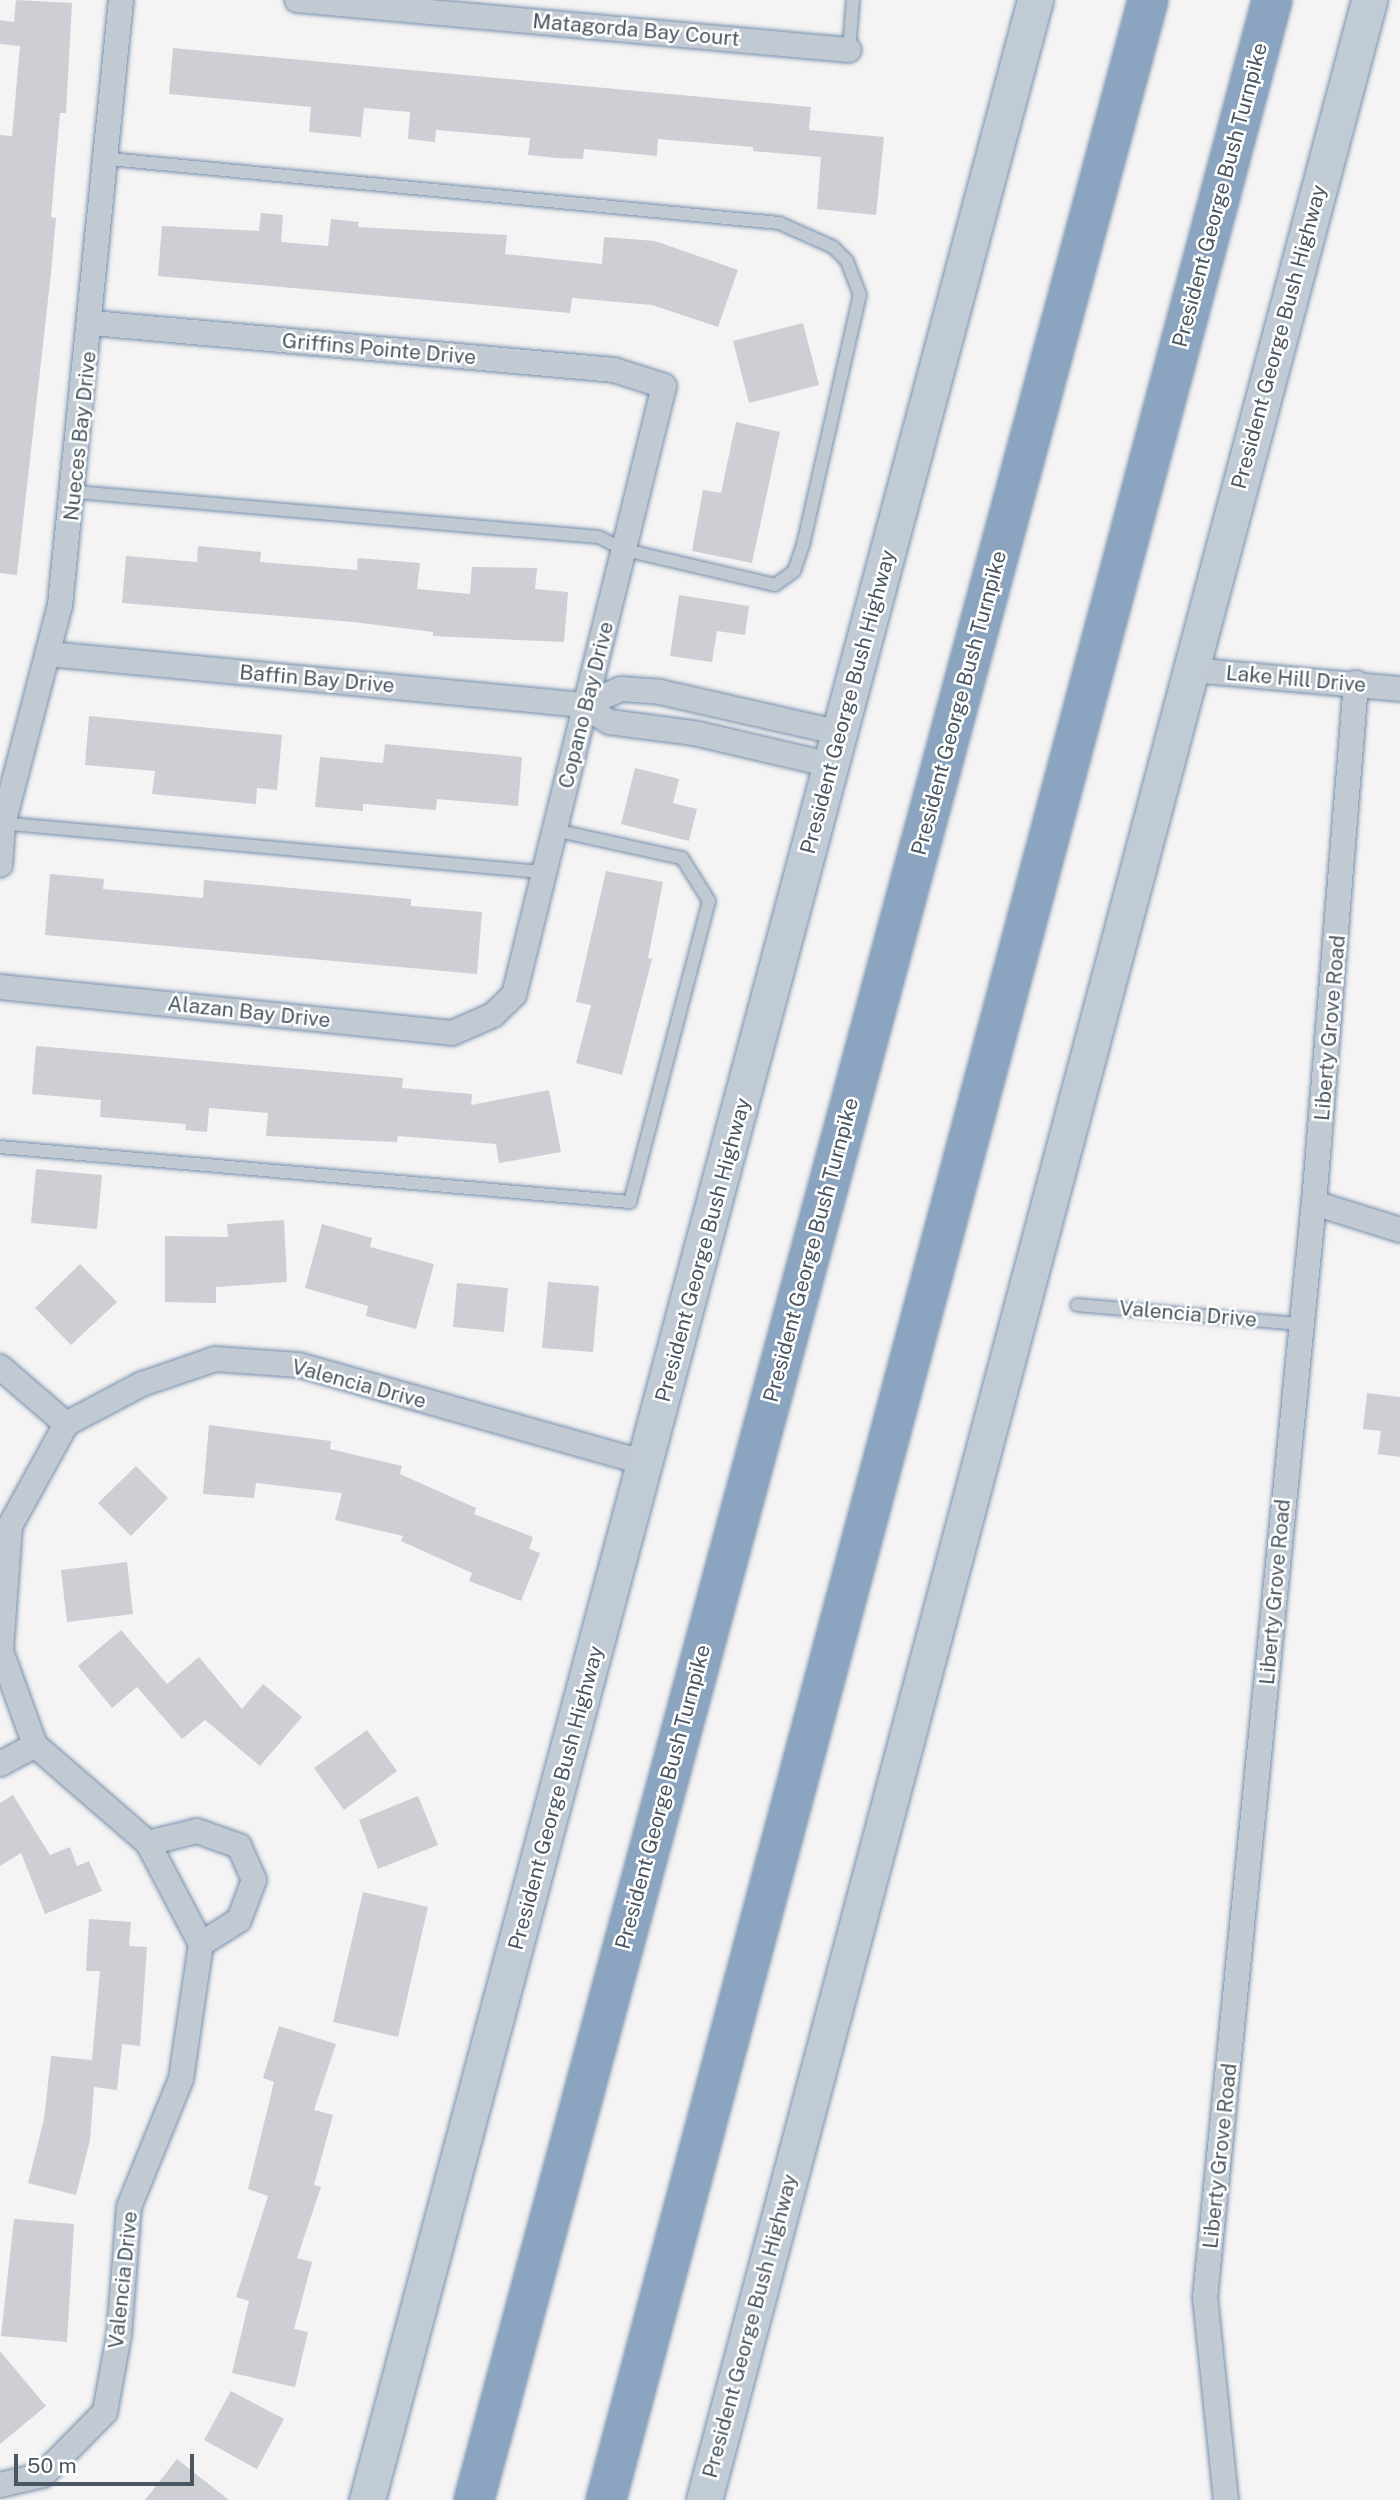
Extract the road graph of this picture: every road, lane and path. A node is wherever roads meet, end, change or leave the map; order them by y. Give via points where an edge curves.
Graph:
1 (121, 0) edge
2 (297, 0) edge
3 (853, 0) edge
4 (1035, 0) edge
5 (1148, 0) edge
6 (1272, 0) edge
7 (1369, 0) edge
8 (849, 50) joint
9 (108, 159) junction
10 (93, 323) junction
11 (664, 386) joint
12 (75, 492) junction
13 (625, 550) junction
14 (49, 654) junction
15 (1191, 670) junction
16 (1356, 683) junction
17 (1400, 689) edge
18 (584, 705) junction
19 (836, 749) junction
20 (1, 824) edge
21 (555, 830) junction
22 (0, 865) edge
23 (541, 872) junction
24 (0, 987) edge
25 (494, 1015) joint
26 (0, 1147) edge
27 (1314, 1203) junction
28 (1400, 1230) edge
29 (1077, 1304) dead end
30 (1300, 1324) junction
31 (0, 1367) edge
32 (65, 1424) junction
33 (646, 1462) junction
34 (35, 1745) junction
35 (0, 1764) edge
36 (148, 1843) junction
37 (201, 1944) junction
38 (0, 2485) edge
39 (367, 2500) edge
40 (474, 2500) edge
41 (606, 2500) edge
42 (704, 2500) edge
43 (1226, 2500) edge

1 - 9 street, Nueces Bay Drive
2 - 8 street, Matagorda Bay Court
3 - 8 lane
4 - 19 main road, President George Bush Highway
5 - 40 highway, President George Bush Turnpike
6 - 41 highway, President George Bush Turnpike
7 - 15 main road, President George Bush Highway
9 - 10 street, Nueces Bay Drive
9 - 13 lane via 701,211 779,223 826,240 847,261 860,295 794,571 775,585 758,584
10 - 11 street, Griffins Pointe Drive via 614,370
10 - 12 street, Nueces Bay Drive
11 - 13 street, Copano Bay Drive
12 - 13 lane via 599,537
12 - 14 street, Nueces Bay Drive
13 - 18 street, Copano Bay Drive
14 - 18 street, Baffin Bay Drive
14 - 20 street, Nueces Bay Drive
15 - 16 street, Lake Hill Drive
15 - 42 main road, President George Bush Highway
16 - 17 street, Lake Hill Drive
16 - 27 street, Liberty Grove Road
18 - 19 street, Baffin Bay Drive via 609,722
18 - 19 street, Baffin Bay Drive via 621,689 660,692
18 - 21 street, Copano Bay Drive
19 - 33 main road, President George Bush Highway
20 - 22 street, Nueces Bay Drive
20 - 23 lane
21 - 23 street, Copano Bay Drive
21 - 26 lane via 682,858 709,901 630,1202
23 - 25 street, Copano Bay Drive via 514,995
24 - 25 street, Alazan Bay Drive via 452,1033
27 - 28 street
27 - 30 street, Liberty Grove Road
29 - 30 lane, Valencia Drive
30 - 43 street, Liberty Grove Road via 1205,2298
31 - 32 street
32 - 33 street, Valencia Drive via 142,1384 215,1359 299,1365
32 - 34 street via 10,1526 1,1651
33 - 39 main road, President George Bush Highway
34 - 35 street
34 - 36 street
36 - 37 street
36 - 37 street via 197,1831 239,1846 254,1880 239,1920
37 - 38 street, Valencia Drive via 181,2079 129,2207 119,2335 105,2412 43,2475

